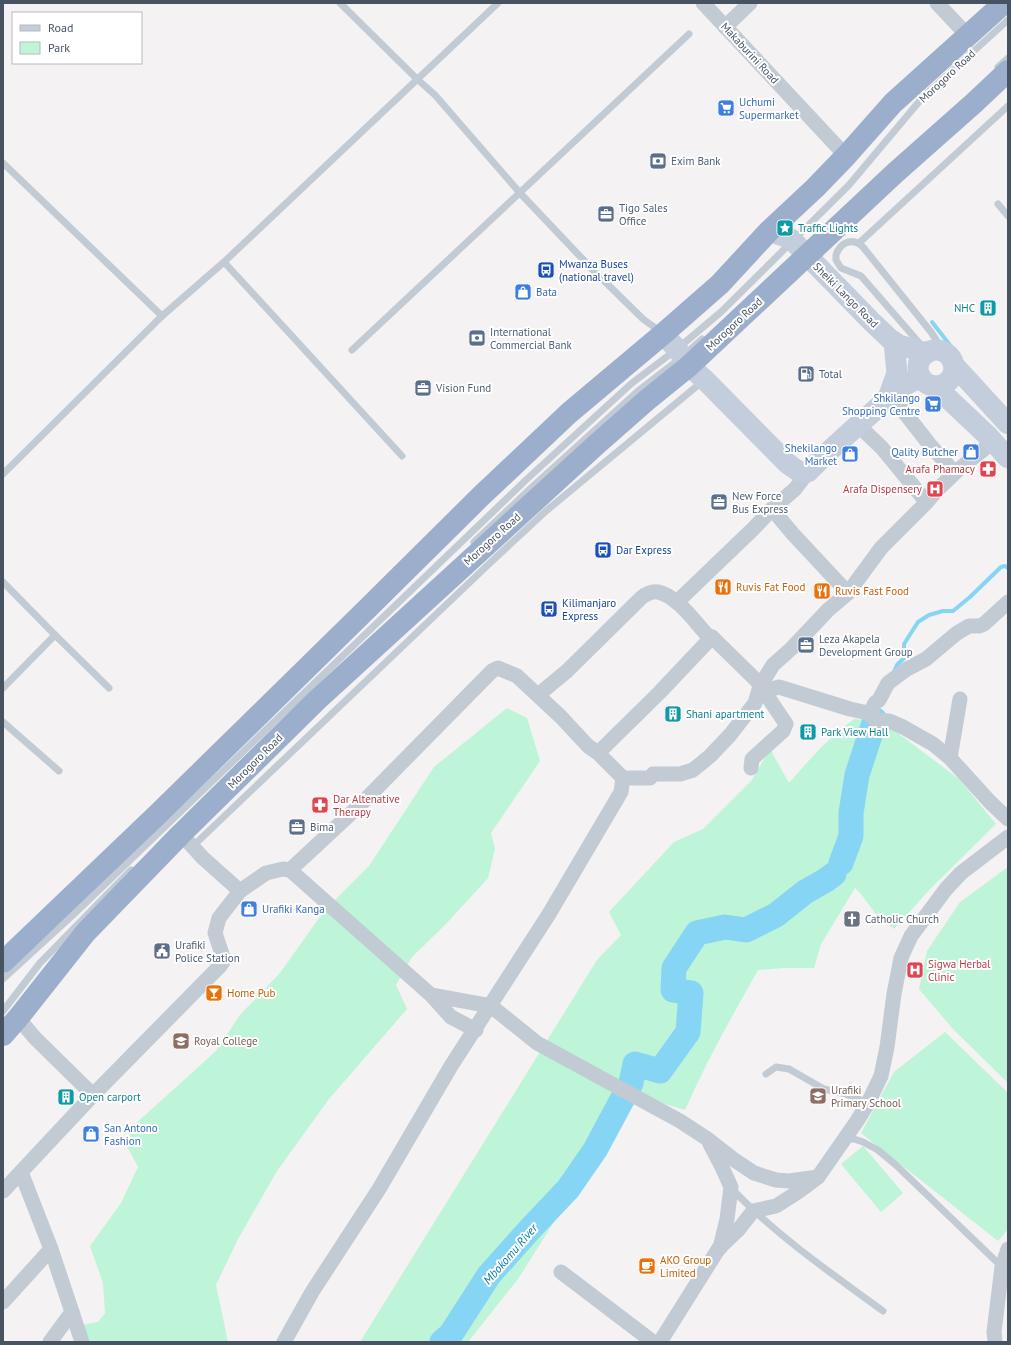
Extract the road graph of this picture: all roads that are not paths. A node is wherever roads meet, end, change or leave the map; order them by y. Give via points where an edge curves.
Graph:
1 (340, 3) edge
2 (498, 3) edge
3 (703, 3) edge
4 (750, 3) edge
5 (937, 3) edge
6 (1004, 3) edge
7 (1008, 20) edge
8 (725, 26) junction
9 (689, 34) dead end
10 (968, 36) junction
11 (1008, 58) edge
12 (999, 72) edge
13 (417, 79) junction
14 (1008, 106) edge
15 (846, 156) junction
16 (3, 163) edge
17 (520, 193) junction
18 (998, 204) dead end
19 (1008, 216) edge
20 (769, 231) junction
21 (859, 243) junction
22 (800, 248) junction
23 (224, 262) junction
24 (162, 316) junction
25 (709, 333) dead end
26 (894, 342) junction
27 (352, 350) dead end
28 (941, 356) junction
29 (683, 357) junction
30 (928, 382) junction
31 (888, 398) junction
32 (858, 424) junction
33 (1008, 424) edge
34 (991, 440) junction
35 (402, 456) dead end
36 (1008, 458) edge
37 (953, 471) junction
38 (808, 472) junction
39 (3, 474) edge
40 (924, 499) junction
41 (772, 508) junction
42 (869, 563) junction
43 (3, 582) edge
44 (848, 593) junction
45 (676, 602) junction
46 (1008, 602) edge
47 (55, 635) junction
48 (712, 637) junction
49 (364, 647) dead end
50 (3, 688) edge
51 (110, 688) dead end
52 (762, 688) junction
53 (538, 696) junction
54 (960, 699) dead end
55 (868, 713) junction
56 (3, 722) edge
57 (598, 753) junction
58 (950, 758) junction
59 (751, 768) dead end
60 (59, 771) dead end
61 (623, 778) junction
62 (1008, 819) edge
63 (1008, 837) edge
64 (186, 840) junction
65 (290, 870) junction
66 (240, 891) junction
67 (3, 962) edge
68 (3, 979) edge
69 (432, 996) junction
70 (491, 1006) junction
71 (10, 1015) edge
72 (476, 1030) junction
73 (3, 1034) edge
74 (766, 1074) dead end
75 (93, 1095) junction
76 (868, 1103) junction
77 (706, 1138) junction
78 (844, 1140) junction
79 (21, 1172) junction
80 (818, 1177) junction
81 (730, 1187) junction
82 (3, 1191) edge
83 (753, 1211) junction
84 (720, 1248) junction
85 (50, 1249) junction
86 (1008, 1249) edge
87 (1002, 1266) junction
88 (561, 1272) dead end
89 (3, 1302) edge
90 (883, 1311) dead end
91 (72, 1312) junction
92 (50, 1342) edge
93 (82, 1342) edge
94 (284, 1342) edge
95 (653, 1342) edge
96 (660, 1342) edge
97 (995, 1342) edge

1 - 13 lane
2 - 13 lane
3 - 8 street, Makaburini Road
4 - 8 street
5 - 10 street
6 - 10 highway, Morogoro Road
7 - 22 lane, Morogoro Road via 923,97
8 - 15 street, Makaburini Road
9 - 17 lane
10 - 15 highway, Morogoro Road via 893,103
11 - 12 lane, Morogoro Road
12 - 22 highway, Morogoro Road via 974,103 894,173
13 - 17 lane via 435,95
13 - 23 lane
14 - 21 lane
15 - 20 highway, Morogoro Road
16 - 24 lane
17 - 27 lane
17 - 29 lane via 593,270
18 - 19 lane
20 - 22 main road, Sheiki Lango Road via 785,236
20 - 29 highway, Morogoro Road via 720,284
21 - 28 lane via 931,332
21 - 28 lane via 849,241 840,246 836,255 838,265 861,276
22 - 26 main road, Sheiki Lango Road
22 - 29 highway, Morogoro Road via 751,308
23 - 24 lane
23 - 35 lane
24 - 39 lane
25 - 29 lane, Morogoro Road
26 - 28 main road, Sheiki Lango Road
26 - 31 main road via 897,373
28 - 30 main road via 922,357 918,371
28 - 30 main road via 953,372 950,379 943,384
28 - 33 main road
29 - 38 main road via 787,464 797,471
29 - 64 highway, Morogoro Road via 647,400 317,700
29 - 67 highway, Morogoro Road via 569,413
29 - 68 lane, Morogoro Road via 632,382
30 - 31 main road via 912,380
30 - 34 main road
31 - 32 main road
31 - 37 street via 901,408
32 - 38 main road
32 - 40 street via 882,448
34 - 36 main road
34 - 37 street
34 - 42 street via 937,490
37 - 40 street
38 - 41 street via 796,488
40 - 42 street
41 - 44 street
41 - 45 street
42 - 44 street
43 - 47 lane
44 - 52 street via 773,665
45 - 48 street via 708,636
45 - 53 street via 659,592 652,592 641,598
46 - 55 street via 984,624 969,626 957,633 926,659 888,683
47 - 50 lane
47 - 51 lane
48 - 52 street
48 - 57 street
49 - 71 lane, Morogoro Road via 166,835 40,964
52 - 55 street via 779,687
52 - 59 street via 786,724 783,731 752,759
52 - 61 street via 745,717 710,756 693,770 680,774 653,774 650,778
53 - 57 street
53 - 65 street via 517,676 498,668 492,671 360,805
54 - 58 street
55 - 58 street via 875,720 889,721 921,737
56 - 60 lane
57 - 61 street
58 - 62 street
61 - 70 street via 621,792 550,914
63 - 76 street via 961,872 911,936 901,958 881,1076
64 - 66 street
64 - 71 highway, Morogoro Road via 86,932
65 - 66 street via 266,873
65 - 69 street
66 - 75 street via 218,918 215,933 224,960 220,966
69 - 70 street
69 - 72 street via 451,1017
70 - 72 street
70 - 77 street via 537,1043
71 - 73 highway, Morogoro Road
71 - 75 street
72 - 94 street via 451,1066 379,1190 312,1292
74 - 76 lane via 776,1067 789,1069 824,1089
75 - 79 street
76 - 78 street
77 - 80 street via 754,1173 789,1181
77 - 81 street
78 - 80 street
78 - 87 lane via 854,1139 878,1150
79 - 82 street
79 - 85 street
80 - 83 street via 776,1206
81 - 83 lane
81 - 84 street via 727,1219
83 - 84 street
83 - 90 lane via 800,1251
84 - 96 street
85 - 89 street
85 - 91 street
86 - 87 street
87 - 97 street
88 - 95 street
91 - 92 street
91 - 93 street

